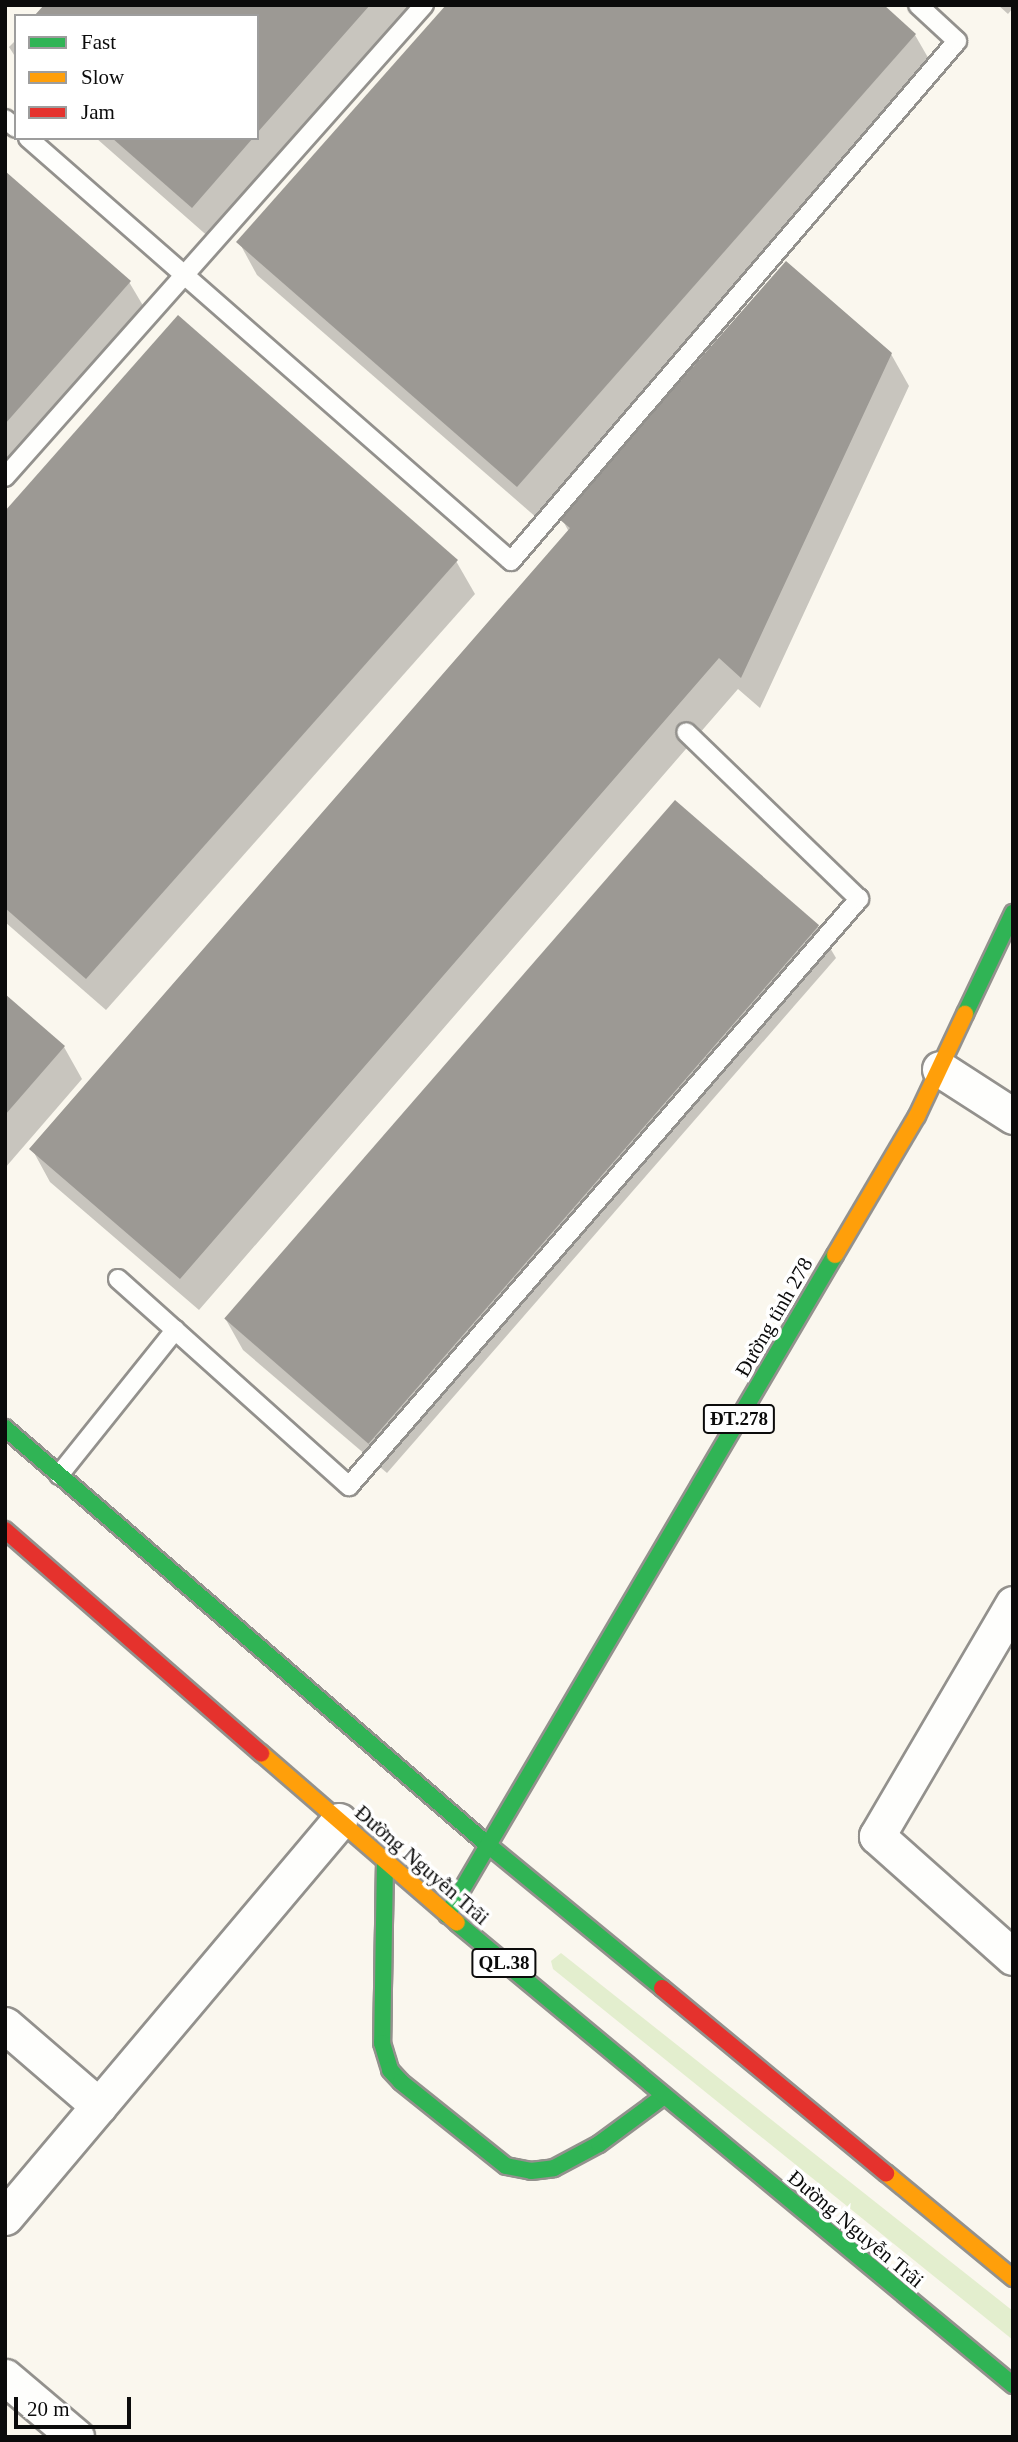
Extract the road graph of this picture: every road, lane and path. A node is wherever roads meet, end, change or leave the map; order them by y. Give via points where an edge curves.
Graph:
1 (424, 5) edge
2 (918, 5) edge
3 (30, 140) edge
4 (184, 274) junction
5 (5, 477) edge
6 (686, 732) dead end
7 (1013, 913) edge
8 (940, 1069) junction
9 (1013, 1116) edge
10 (118, 1279) dead end
11 (175, 1330) junction
12 (5, 1428) edge
13 (59, 1475) junction
14 (5, 1530) edge
15 (1013, 1604) edge
16 (339, 1821) junction
17 (488, 1846) junction
18 (385, 1861) junction
19 (447, 1915) junction
20 (1013, 1957) edge
21 (5, 2025) edge
22 (664, 2096) junction
23 (99, 2106) junction
24 (5, 2217) edge
25 (1013, 2278) edge
26 (5, 2377) edge
27 (1013, 2385) edge
28 (76, 2437) edge

1 - 4 lane
2 - 4 lane via 957,41 511,561
3 - 4 lane
4 - 5 lane
6 - 11 lane via 859,899 349,1486
7 - 8 main road, Đường tỉnh 278 / ĐT.278
8 - 9 street
8 - 17 main road, Đường tỉnh 278 / ĐT.278 via 917,1116
10 - 11 lane
11 - 13 lane
12 - 13 main road
13 - 17 main road
14 - 16 main road, Đường Nguyễn Trãi / QL.38
15 - 20 street via 877,1836
16 - 18 main road, Đường Nguyễn Trãi / QL.38
16 - 23 street
17 - 19 main road, Đường tỉnh 278 / ĐT.278
17 - 25 main road
18 - 19 main road, Đường Nguyễn Trãi / QL.38
18 - 22 main road via 382,2043 390,2070 401,2082 506,2166 531,2171 554,2168 599,2144
19 - 22 main road, Đường Nguyễn Trãi / QL.38
21 - 23 street
22 - 27 main road, Đường Nguyễn Trãi / QL.38
23 - 24 street
26 - 28 street

